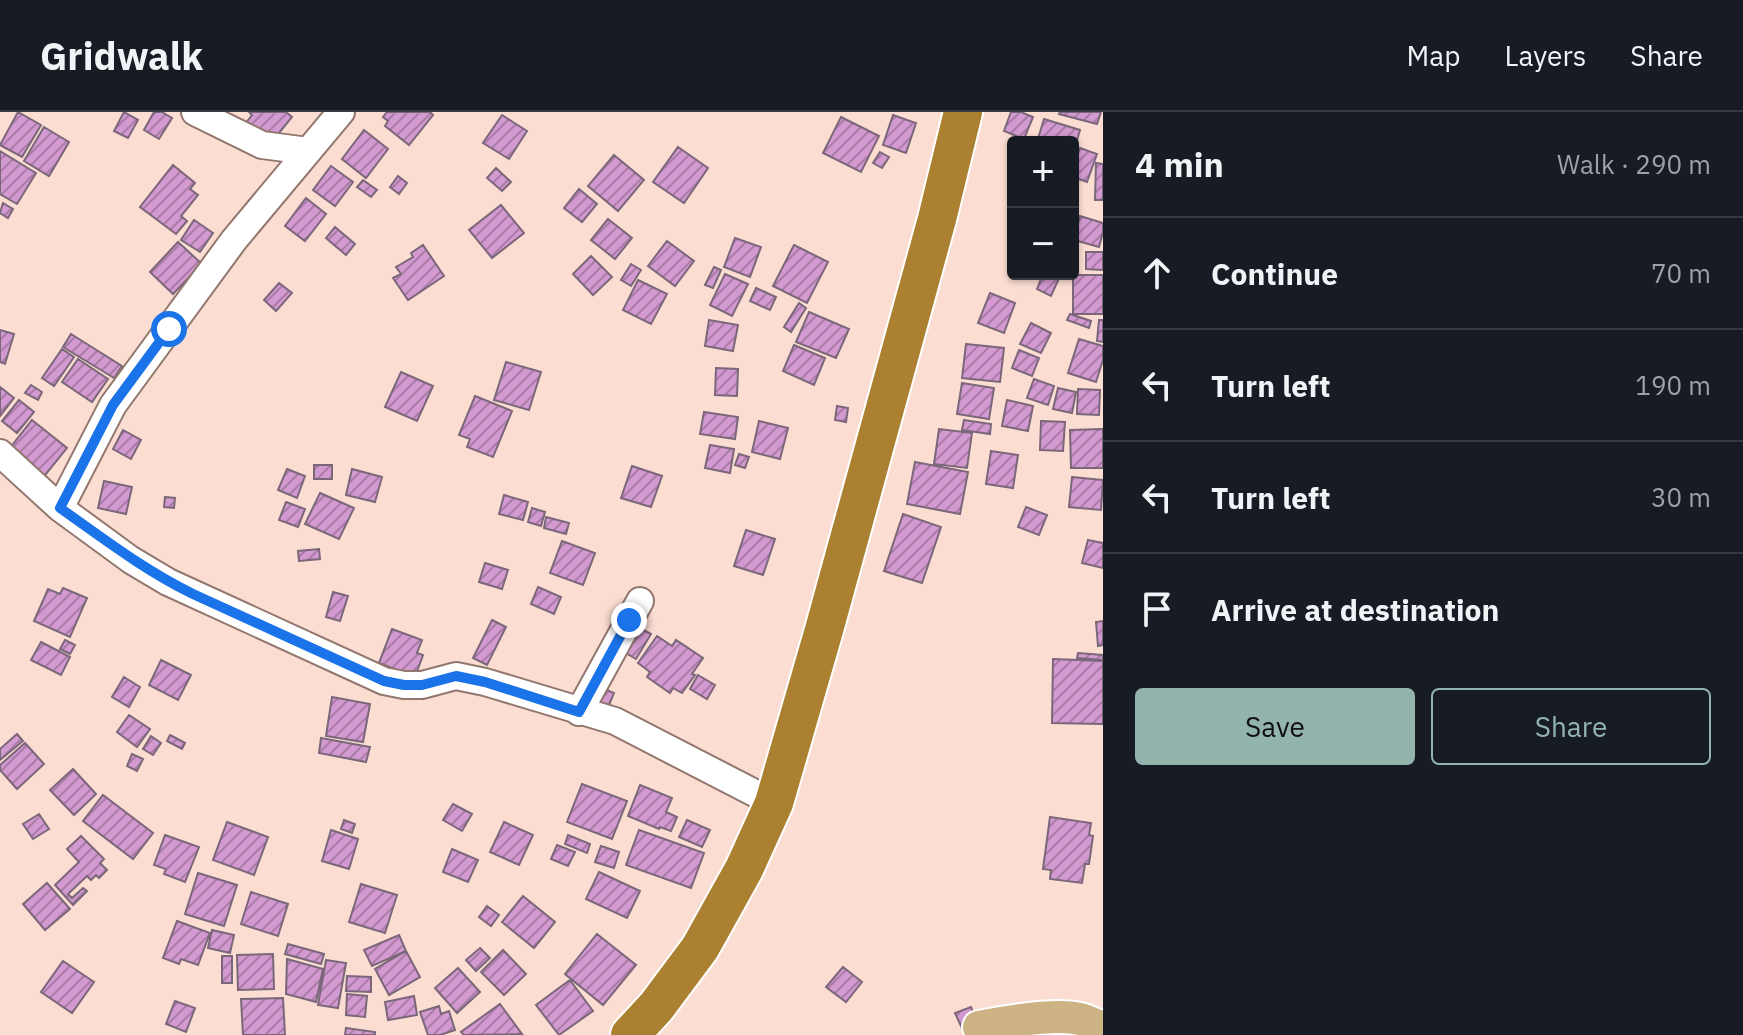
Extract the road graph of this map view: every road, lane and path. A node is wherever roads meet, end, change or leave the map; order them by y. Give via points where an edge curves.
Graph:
1 (195, 112) edge
2 (341, 112) edge
3 (963, 112) edge
4 (308, 151) junction
5 (0, 453) edge
6 (60, 508) junction
7 (640, 601) dead end
8 (579, 712) junction
9 (774, 803) junction
10 (1046, 1027) edge
11 (1103, 1028) edge
12 (965, 1031) edge
13 (630, 1035) edge

1 - 4 street via 262,145
2 - 4 street
3 - 9 highway
4 - 6 street via 234,240 113,405
5 - 6 street
6 - 8 street via 168,582 384,681 422,685 456,676
7 - 8 street
8 - 9 street via 635,730
9 - 13 highway via 700,948
10 - 11 main road via 1081,1019
10 - 12 main road

